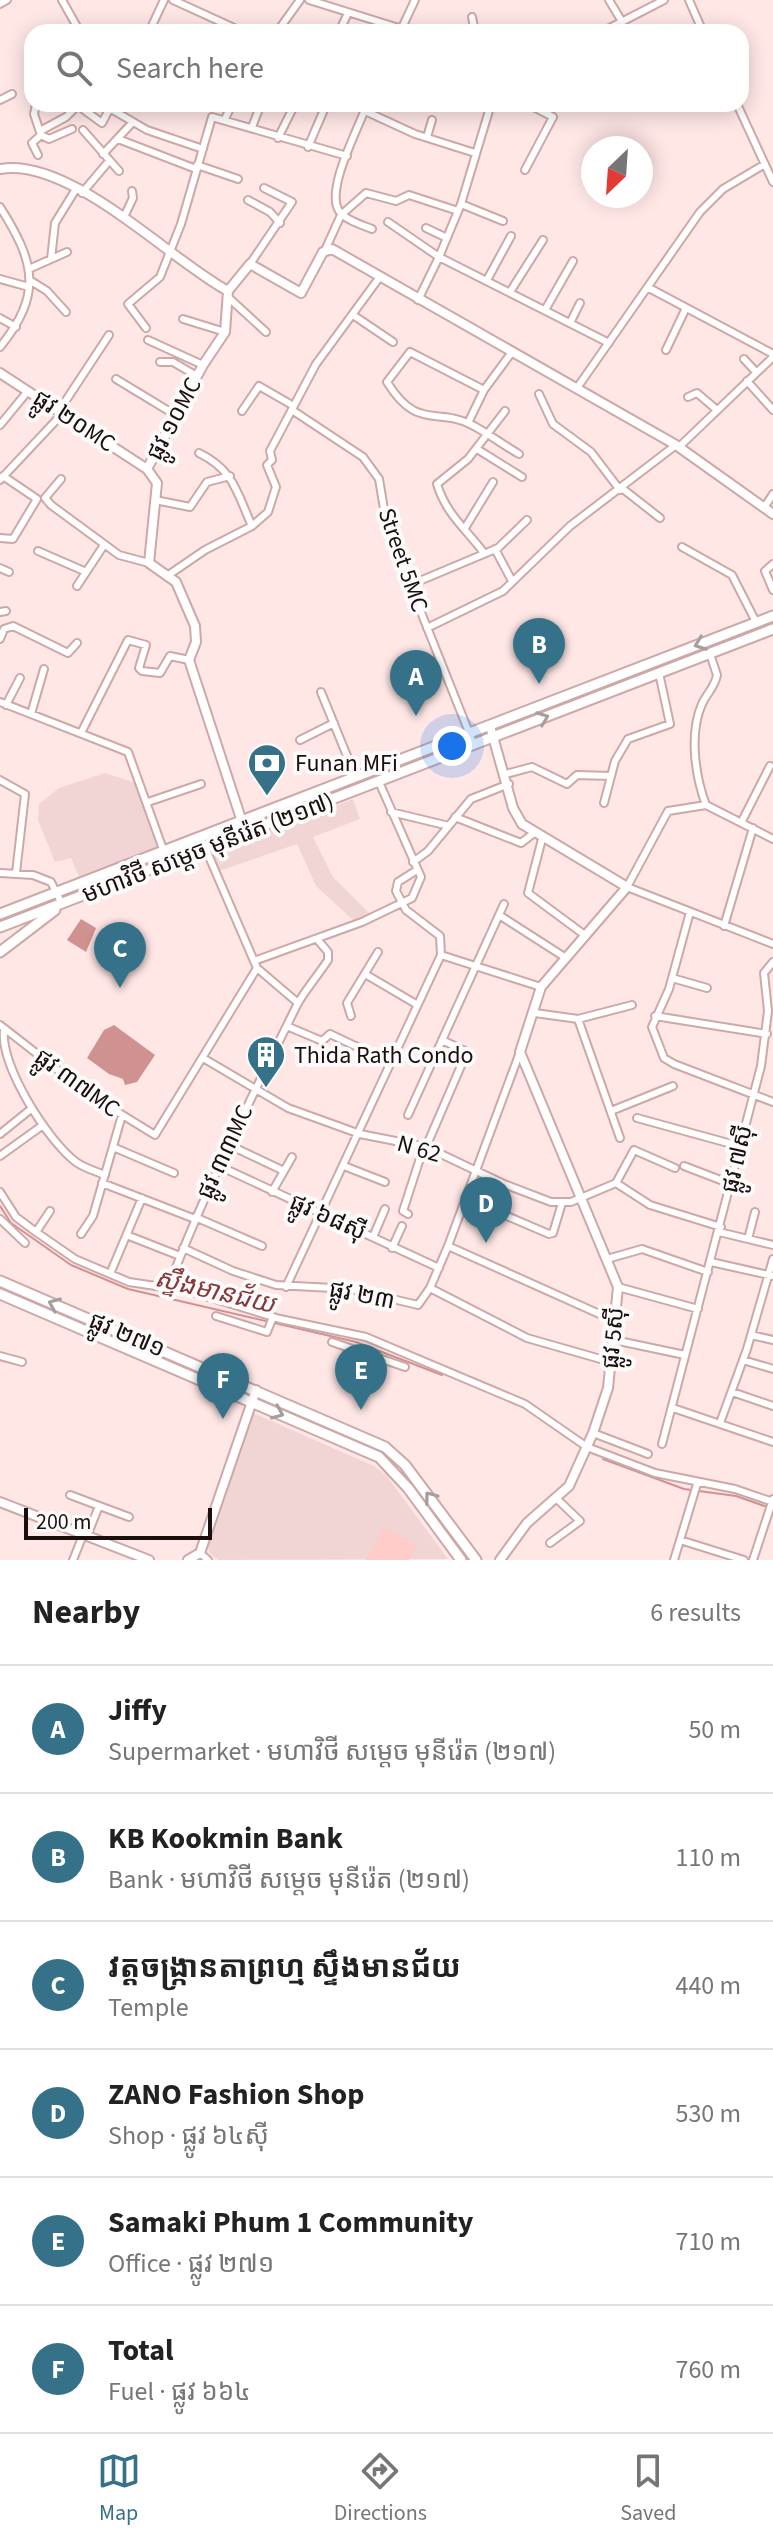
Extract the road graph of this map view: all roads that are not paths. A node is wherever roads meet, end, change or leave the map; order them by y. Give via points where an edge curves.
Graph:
1 (7, 0) edge
2 (62, 0) edge
3 (163, 0) edge
4 (173, 0) edge
5 (300, 0) edge
6 (309, 0) edge
7 (415, 0) edge
8 (609, 0) edge
9 (664, 0) edge
10 (689, 0) edge
11 (0, 4) edge
12 (348, 13) junction
13 (472, 17) dead end
14 (621, 20) junction
15 (224, 22) joint
16 (76, 24) edge
17 (152, 24) edge
18 (228, 24) edge
19 (283, 24) edge
20 (343, 24) edge
21 (390, 24) edge
22 (404, 24) edge
23 (473, 24) edge
24 (615, 24) edge
25 (700, 24) edge
26 (12, 94) dead end
27 (0, 100) edge
28 (34, 112) edge
29 (71, 112) edge
30 (87, 112) edge
31 (108, 112) edge
32 (119, 112) edge
33 (228, 112) edge
34 (258, 112) edge
35 (291, 112) edge
36 (323, 112) edge
37 (364, 112) edge
38 (376, 112) edge
39 (488, 112) edge
40 (543, 112) edge
41 (549, 112) edge
42 (741, 112) edge
43 (548, 115) junction
44 (225, 119) junction
45 (432, 120) dead end
46 (132, 123) junction
47 (252, 127) junction
48 (72, 129) dead end
49 (83, 130) dead end
50 (40, 133) junction
51 (427, 137) junction
52 (278, 138) junction
53 (118, 139) junction
54 (308, 147) junction
55 (203, 149) junction
56 (475, 153) junction
57 (103, 154) junction
58 (38, 155) dead end
59 (347, 156) junction
60 (109, 161) junction
61 (765, 164) junction
62 (196, 167) junction
63 (0, 169) edge
64 (525, 170) dead end
65 (119, 171) dead end
66 (238, 179) dead end
67 (773, 182) edge
68 (264, 188) dead end
69 (79, 191) junction
70 (132, 191) dead end
71 (248, 200) dead end
72 (0, 207) edge
73 (460, 208) junction
74 (341, 215) junction
75 (124, 217) junction
76 (503, 221) dead end
77 (388, 222) dead end
78 (280, 223) junction
79 (426, 228) dead end
80 (372, 229) dead end
81 (511, 236) dead end
82 (447, 238) junction
83 (543, 240) dead end
84 (326, 248) junction
85 (171, 250) junction
86 (67, 252) dead end
87 (439, 257) junction
88 (51, 259) junction
89 (573, 261) dead end
90 (250, 264) junction
91 (31, 268) junction
92 (379, 278) junction
93 (0, 279) edge
94 (487, 280) junction
95 (30, 284) junction
96 (649, 288) junction
97 (510, 292) junction
98 (229, 295) junction
99 (418, 300) junction
100 (580, 303) dead end
101 (686, 308) junction
102 (545, 310) junction
103 (66, 312) dead end
104 (353, 315) junction
105 (0, 318) edge
106 (183, 319) dead end
107 (570, 323) junction
108 (16, 327) junction
109 (146, 328) dead end
110 (225, 332) junction
111 (266, 332) dead end
112 (109, 335) dead end
113 (148, 340) dead end
114 (393, 342) dead end
115 (609, 343) junction
116 (0, 347) edge
117 (666, 350) dead end
118 (512, 352) junction
119 (744, 359) dead end
120 (772, 359) edge
121 (160, 362) dead end
122 (203, 365) junction
123 (756, 372) junction
124 (0, 373) edge
125 (197, 376) junction
126 (116, 379) dead end
127 (747, 381) junction
128 (577, 388) junction
129 (484, 390) junction
130 (28, 391) junction
131 (539, 394) dead end
132 (688, 397) dead end
133 (292, 408) junction
134 (717, 410) junction
135 (773, 410) edge
136 (242, 411) dead end
137 (505, 411) dead end
138 (61, 412) junction
139 (177, 416) junction
140 (468, 423) junction
141 (0, 425) edge
142 (486, 435) junction
143 (678, 446) junction
144 (477, 449) junction
145 (199, 453) dead end
146 (519, 454) dead end
147 (147, 469) junction
148 (230, 476) junction
149 (522, 477) dead end
150 (2, 478) edge
151 (61, 479) dead end
152 (493, 482) dead end
153 (622, 489) junction
154 (773, 494) edge
155 (41, 498) junction
156 (155, 500) junction
157 (764, 508) junction
158 (773, 514) edge
159 (660, 518) dead end
160 (527, 520) dead end
161 (252, 526) junction
162 (465, 528) junction
163 (0, 538) edge
164 (104, 545) junction
165 (682, 547) dead end
166 (495, 549) junction
167 (38, 551) dead end
168 (484, 553) junction
169 (149, 563) junction
170 (773, 564) edge
171 (0, 568) edge
172 (84, 571) junction
173 (9, 572) dead end
174 (167, 576) junction
175 (512, 581) junction
176 (410, 585) junction
177 (77, 586) dead end
178 (773, 590) edge
179 (773, 616) edge
180 (756, 622) junction
181 (427, 628) junction
182 (773, 629) edge
183 (0, 639) edge
184 (77, 643) dead end
185 (710, 654) junction
186 (189, 660) junction
187 (44, 669) dead end
188 (659, 673) junction
189 (20, 678) dead end
190 (321, 692) dead end
191 (3, 704) edge
192 (31, 714) junction
193 (334, 723) junction
194 (490, 726) junction
195 (81, 733) junction
196 (469, 734) junction
197 (494, 737) junction
198 (300, 740) dead end
199 (474, 745) junction
200 (770, 766) dead end
201 (506, 774) junction
202 (611, 776) junction
203 (356, 778) junction
204 (0, 780) edge
205 (379, 782) junction
206 (201, 784) dead end
207 (509, 784) junction
208 (148, 802) junction
209 (604, 803) dead end
210 (706, 805) junction
211 (391, 812) junction
212 (455, 817) junction
213 (742, 821) junction
214 (241, 822) junction
215 (449, 826) junction
216 (753, 828) junction
217 (534, 833) junction
218 (246, 834) junction
219 (201, 838) junction
220 (542, 839) junction
221 (773, 839) edge
222 (205, 849) junction
223 (164, 852) junction
224 (413, 862) junction
225 (417, 870) junction
226 (0, 873) edge
227 (16, 873) junction
228 (627, 887) junction
229 (58, 893) junction
230 (62, 904) junction
231 (504, 904) dead end
232 (402, 905) junction
233 (690, 912) junction
234 (0, 914) edge
235 (499, 915) junction
236 (724, 926) junction
237 (0, 927) edge
238 (586, 936) junction
239 (317, 939) junction
240 (773, 944) edge
241 (0, 952) edge
242 (378, 952) dead end
243 (441, 955) junction
244 (567, 958) junction
245 (773, 962) edge
246 (256, 965) junction
247 (474, 966) junction
248 (365, 974) junction
249 (672, 978) junction
250 (541, 987) junction
251 (707, 988) dead end
252 (298, 1003) junction
253 (416, 1004) junction
254 (632, 1005) dead end
255 (535, 1013) junction
256 (351, 1016) dead end
257 (655, 1016) junction
258 (578, 1019) junction
259 (2, 1027) edge
260 (289, 1027) junction
261 (767, 1034) junction
262 (442, 1040) junction
263 (520, 1052) junction
264 (203, 1058) junction
265 (391, 1063) junction
266 (673, 1086) dead end
267 (253, 1091) junction
268 (753, 1094) junction
269 (773, 1102) edge
270 (31, 1109) junction
271 (611, 1111) junction
272 (122, 1115) junction
273 (408, 1115) dead end
274 (637, 1118) dead end
275 (43, 1125) junction
276 (0, 1134) edge
277 (360, 1134) junction
278 (620, 1138) dead end
279 (227, 1144) junction
280 (739, 1146) junction
281 (113, 1147) junction
282 (425, 1147) junction
283 (0, 1156) edge
284 (292, 1157) dead end
285 (217, 1165) junction
286 (344, 1166) junction
287 (684, 1166) dead end
288 (675, 1168) dead end
289 (474, 1170) junction
290 (284, 1171) junction
291 (174, 1173) dead end
292 (105, 1175) junction
293 (385, 1182) dead end
294 (102, 1183) junction
295 (616, 1183) junction
296 (731, 1184) junction
297 (0, 1192) edge
298 (272, 1192) junction
299 (142, 1198) junction
300 (465, 1198) junction
301 (584, 1199) junction
302 (562, 1203) junction
303 (385, 1209) dead end
304 (50, 1211) dead end
305 (755, 1212) dead end
306 (408, 1214) dead end
307 (322, 1215) junction
308 (195, 1218) junction
309 (0, 1219) edge
310 (402, 1226) dead end
311 (720, 1230) junction
312 (36, 1232) junction
313 (81, 1234) dead end
314 (129, 1236) junction
315 (373, 1237) junction
316 (748, 1239) junction
317 (25, 1243) dead end
318 (773, 1245) edge
319 (262, 1246) dead end
320 (448, 1246) junction
321 (183, 1248) junction
322 (392, 1248) junction
323 (180, 1256) junction
324 (607, 1259) junction
325 (773, 1259) edge
326 (711, 1262) junction
327 (439, 1268) junction
328 (708, 1272) junction
329 (110, 1274) junction
330 (771, 1276) edge
331 (0, 1281) edge
332 (286, 1287) junction
333 (618, 1287) junction
334 (168, 1288) junction
335 (430, 1288) junction
336 (0, 1294) edge
337 (698, 1309) junction
338 (216, 1316) dead end
339 (615, 1321) junction
340 (272, 1322) junction
341 (751, 1335) junction
342 (352, 1340) junction
343 (614, 1340) junction
344 (773, 1340) edge
345 (332, 1342) dead end
346 (685, 1355) junction
347 (0, 1356) edge
348 (743, 1360) junction
349 (22, 1362) dead end
350 (611, 1362) junction
351 (405, 1367) dead end
352 (773, 1369) edge
353 (256, 1390) junction
354 (732, 1392) junction
355 (251, 1401) junction
356 (773, 1406) edge
357 (673, 1408) junction
358 (720, 1423) junction
359 (593, 1433) junction
360 (773, 1442) edge
361 (662, 1444) dead end
362 (587, 1447) junction
363 (648, 1454) dead end
364 (696, 1488) junction
365 (70, 1495) dead end
366 (557, 1499) junction
367 (772, 1501) edge
368 (0, 1502) edge
369 (99, 1506) junction
370 (129, 1517) dead end
371 (85, 1536) junction
372 (680, 1540) junction
373 (550, 1543) dead end
374 (200, 1553) junction
375 (73, 1560) edge
376 (149, 1560) edge
377 (188, 1560) edge
378 (208, 1560) edge
379 (461, 1560) edge
380 (476, 1560) edge
381 (500, 1560) edge
382 (674, 1560) edge
383 (744, 1560) edge
384 (753, 1560) edge

1 - 11 street
2 - 16 street
3 - 17 street
4 - 15 street
5 - 19 street
6 - 12 street
7 - 22 street
8 - 14 street
9 - 14 street
10 - 25 street
12 - 20 street
12 - 21 street
13 - 23 street
14 - 24 street
15 - 18 street
26 - 27 street
28 - 50 street
29 - 50 street
30 - 31 street via 102,123
32 - 46 street
33 - 44 street
34 - 47 street
35 - 52 street
36 - 54 street
37 - 59 street
38 - 51 street
39 - 56 street
40 - 43 street
41 - 43 street
42 - 61 street
43 - 64 street via 553,117
44 - 47 street
44 - 55 street via 212,117
45 - 51 street
46 - 53 street
46 - 55 street
47 - 52 street
48 - 50 street via 49,139
49 - 57 street
50 - 58 street via 32,143
51 - 56 street
52 - 54 street
53 - 57 street
53 - 62 street
54 - 59 street
55 - 62 street
56 - 73 street
57 - 60 street
59 - 74 street via 337,186
60 - 65 street
60 - 69 street
61 - 67 street
61 - 96 street via 711,199
62 - 66 street
62 - 85 street
63 - 69 street via 21,168
68 - 78 street via 292,202
69 - 75 street
69 - 88 street via 55,223
70 - 75 street
71 - 78 street
72 - 91 street
73 - 74 street via 409,195 396,201 370,192
73 - 76 street
73 - 82 street
74 - 80 street
74 - 84 street
75 - 85 street
77 - 87 street
78 - 90 street
79 - 82 street
81 - 94 street
82 - 87 street
83 - 97 street
84 - 90 street via 301,293
84 - 92 street
85 - 98 street
85 - 109 street via 160,277 128,304
86 - 88 street
87 - 94 street
87 - 99 street
88 - 91 street
89 - 102 street
90 - 98 street
91 - 95 street
92 - 99 street
92 - 104 street
93 - 95 street
94 - 97 street
95 - 103 street via 47,291
95 - 108 street via 29,302
96 - 101 street
96 - 115 street
97 - 102 street
98 - 110 street, ផ្លូវ ១០MC
98 - 111 street
99 - 118 street
100 - 107 street
101 - 117 street
101 - 120 street
102 - 107 street
104 - 114 street
104 - 133 street via 316,364
105 - 108 street
106 - 110 street
107 - 115 street
108 - 116 street
110 - 122 street, ផ្លូវ ១០MC
112 - 138 street
113 - 122 street
115 - 128 street
118 - 128 street
118 - 129 street
119 - 123 street
120 - 123 street
121 - 125 street via 173,362
122 - 125 street, ផ្លូវ ១០MC
123 - 127 street
124 - 130 street, ផ្លូវ ២០MC
125 - 139 street, ផ្លូវ ១០MC
126 - 139 street
127 - 134 street
127 - 135 street
128 - 143 street
129 - 140 street
129 - 140 street via 410,352 387,382 413,410 429,418
130 - 138 street, ផ្លូវ ២០MC
130 - 141 street
131 - 153 street via 553,424 591,452
132 - 134 street via 697,393
133 - 136 street, Street 5MC via 259,386
133 - 161 street via 267,464 276,487 274,498
133 - 176 street, Street 5MC via 363,457 379,479 382,514
134 - 143 street
137 - 142 street
138 - 147 street, ផ្លូវ ២០MC
138 - 150 street
139 - 147 street, ផ្លូវ ១០MC
140 - 142 street
142 - 144 street
142 - 146 street
143 - 153 street
143 - 157 street
144 - 149 street
144 - 162 street via 437,484 452,518
145 - 148 street via 218,462
147 - 156 street, ផ្លូវ ១០MC via 157,483
148 - 156 street via 207,482 190,507
148 - 161 street
150 - 155 street
151 - 155 street
152 - 162 street
153 - 159 street
153 - 175 street via 570,526
154 - 157 street
155 - 163 street via 13,539
155 - 164 street
156 - 169 street, ផ្លូវ ១០MC
157 - 158 street
160 - 166 street
161 - 174 street
162 - 168 street
164 - 169 street via 128,560
164 - 172 street
165 - 180 street via 732,575
166 - 168 street
166 - 175 street
167 - 172 street
168 - 176 street
169 - 174 street
170 - 178 street via 765,571
171 - 173 street
172 - 177 street
174 - 186 street via 176,582 195,626
175 - 181 street via 493,598
176 - 181 street, Street 5MC
179 - 180 main road, មហាវិថី សម្តេច មុនីរ៉េត (២១៧)
180 -> 194 main road, មហាវិថី សម្តេច មុនីរ៉េត (២១៧)
181 - 196 street, Street 5MC
182 - 185 main road, មហាវិថី សម្តេច មុនីរ៉េត (២១៧)
183 - 184 street via 4,629 13,626 68,653
185 - 188 main road, មហាវិថី សម្តេច មុនីរ៉េត (២១៧)
185 - 210 street via 717,675 699,714 696,752
186 - 195 street via 170,656 160,673 142,671 146,645 128,640
186 - 214 street
187 - 192 street
197 -> 188 main road, មហាវិថី សម្តេច មុនីរ៉េត (២១៧)
188 - 202 street via 670,724 628,739
189 - 191 street via 15,694
190 - 193 street
191 - 192 street
192 - 195 street
193 - 198 street
193 - 203 street
194 - 196 main road, មហាវិថី សម្តេច មុនីរ៉េត (២១៧)
194 - 197 street
195 - 208 street via 128,752
196 - 199 street, Street 5MC
196 - 203 main road, មហាវិថី សម្តេច មុនីរ៉េត (២១៧)
197 - 199 main road, មហាវិថី សម្តេច មុនីរ៉េត (២១៧)
197 - 201 street
199 - 205 main road, មហាវិថី សម្តេច មុនីរ៉េត (២១៧)
200 - 213 street
201 - 202 street via 532,767 567,784 583,774
201 - 207 street
202 - 209 street
203 - 214 main road, មហាវិថី សម្តេច មុនីរ៉េត (២១៧)
204 - 227 street via 25,796
205 - 211 street
205 - 218 main road, មហាវិថី សម្តេច មុនីរ៉េត (២១៧)
206 - 208 street
207 - 212 street via 471,799
207 - 217 street via 513,808
208 - 223 street
210 - 213 street
210 - 228 street via 665,813
211 - 215 street
211 - 224 street
212 - 215 street
212 - 217 street via 518,842
213 - 216 street
214 - 218 street
214 - 219 main road, មហាវិថី សម្តេច មុនីរ៉េត (២១៧)
215 - 224 street
216 - 221 street
216 - 236 street
217 - 220 street
218 - 222 main road, មហាវិថី សម្តេច មុនីរ៉េត (២១៧)
219 - 222 street
219 - 223 main road, មហាវិថី សម្តេច មុនីរ៉េត (២១៧)
220 - 228 street
220 - 238 street via 528,893
222 - 230 main road, មហាវិថី សម្តេច មុនីរ៉េត (២១៧)
222 - 246 street
223 - 229 main road, មហាវិថី សម្តេច មុនីរ៉េត (២១៧)
224 - 225 street
225 - 232 street via 419,886
225 - 232 street via 398,882
226 - 227 street
227 - 229 street via 44,879
228 - 233 street
228 - 238 street
229 - 230 street
229 - 234 main road, មហាវិថី សម្តេច មុនីរ៉េត (២១៧)
230 - 237 main road, មហាវិថី សម្តេច មុនីរ៉េត (២១៧)
230 - 241 main road
231 - 235 street
232 - 239 street
232 - 243 street via 440,936
233 - 236 street
233 - 249 street
235 - 244 street
235 - 247 street
236 - 240 street
238 - 244 street
239 - 246 street
239 - 252 street, ផ្លូវ ៣៣MC via 329,955
242 - 248 street
243 - 247 street
243 - 253 street
244 - 250 street
245 - 261 street, ផ្លូវ ៧ស៊ី via 764,973
246 - 252 street
246 - 264 street
247 - 250 street
247 - 262 street
248 - 253 street
248 - 256 street via 347,1003
249 - 251 street
249 - 257 street
250 - 255 street
252 - 260 street, ផ្លូវ ៣៣MC
253 - 265 street
254 - 258 street
255 - 258 street
255 - 263 street
257 - 261 street
257 - 268 street via 653,1034 664,1058
258 - 271 street
259 - 270 street via 3,1054
259 - 272 street, ផ្លូវ ៣៧MC
260 - 265 street via 322,1041 330,1034
260 - 267 street, ផ្លូវ ៣៣MC
261 - 268 street, ផ្លូវ ៧ស៊ី
262 - 273 street
262 - 282 street via 467,1052
263 - 289 street, ផ្លូវ ២៣
263 - 301 street, ផ្លូវ 5ស៊ី
264 - 267 street, N 62
264 - 272 street, ផ្លូវ ៣៧MC via 158,1133 152,1135
265 - 277 street
266 - 271 street
267 - 277 street, N 62
267 - 279 street, ផ្លូវ ៣៣MC
268 - 269 street
268 - 280 street, ផ្លូវ ៧ស៊ី
270 - 275 street
270 - 276 street
271 - 278 street
272 - 281 street
274 - 280 street
275 - 283 street
275 - 292 street via 77,1163
277 - 282 street, N 62
277 - 286 street
279 - 285 street, ផ្លូវ ៣៣MC
279 - 290 street
280 - 296 street, ផ្លូវ ៧ស៊ី
281 - 291 street
281 - 292 street
282 - 289 street, N 62
282 - 306 street via 403,1211
284 - 290 street
285 - 298 street, ផ្លូវ ៦៨ស៊ី
285 - 308 street, ផ្លូវ ៣៣MC
286 - 293 street
286 - 307 street
287 - 296 street
288 - 295 street via 634,1150
289 - 300 street, ផ្លូវ ២៣
289 - 302 street, N 62
290 - 298 street
292 - 294 street
294 - 299 street
294 - 313 street via 93,1216
295 - 301 street, N 62
295 - 311 street via 650,1205
296 - 311 street, ផ្លូវ ៧ស៊ី
297 - 312 street via 16,1217
298 - 307 street, ផ្លូវ ៦៨ស៊ី
299 - 308 street
299 - 314 street
300 - 302 street via 549,1234
300 - 320 street, ផ្លូវ ២៣
301 - 302 street, N 62
301 - 324 street, ផ្លូវ 5ស៊ី
303 - 315 street
304 - 312 street
305 - 316 street
307 - 315 street, ផ្លូវ ៦៨ស៊ី
307 - 332 street
308 - 319 street
308 - 321 street, ផ្លូវ ៣៣MC
309 - 317 street
310 - 322 street
311 - 316 street
311 - 326 street, ផ្លូវ ៧ស៊ី
312 - 329 street via 75,1259
314 - 323 street
314 - 329 street
315 - 322 street, ផ្លូវ ៦៨ស៊ី
316 - 318 street
320 - 327 street, ផ្លូវ ២៣
320 - 339 street
321 - 323 street, ផ្លូវ ៣៣MC
321 - 332 street, ផ្លូវ ២៣
322 - 327 street, ផ្លូវ ៦៨ស៊ី
323 - 334 street, ផ្លូវ ៣៣MC
324 - 328 street via 642,1249
324 - 333 street, ផ្លូវ 5ស៊ី
325 - 330 street
326 - 328 street, ផ្លូវ ៧ស៊ី
326 - 330 street
327 - 335 street, ផ្លូវ ២៣
328 - 337 street, ផ្លូវ ៧ស៊ី
329 - 334 street
330 - 341 street
353 -> 331 main road, ផ្លូវ ២៧១
332 - 335 street, ផ្លូវ ២៣ via 351,1289 412,1305 422,1302
333 - 337 street
333 - 339 street, ផ្លូវ 5ស៊ី
334 - 340 street
335 - 350 street via 527,1338
336 - 355 main road, ផ្លូវ ២៧១
337 - 346 street, ផ្លូវ ៧ស៊ី
338 - 340 street via 265,1331
339 - 343 street, ផ្លូវ 5ស៊ី
340 - 342 street
341 - 344 street
341 - 348 street
342 - 345 street
342 - 351 street
342 - 362 street via 525,1404
343 - 346 street
343 - 350 street, ផ្លូវ 5ស៊ី
346 - 357 street, ផ្លូវ ៧ស៊ី
347 - 349 street
348 - 352 street
348 - 354 street
350 - 359 street, ផ្លូវ 5ស៊ី
353 - 355 street
380 -> 353 main road, ផ្លូវ ២៧១ via 396,1455
354 - 356 street
354 - 358 street
355 - 374 street
355 -> 379 main road, ផ្លូវ ២៧១ via 379,1457
357 - 358 street
357 - 361 street, ផ្លូវ ៧ស៊ី
358 - 360 street
359 - 362 street, ផ្លូវ 5ស៊ី
359 - 363 street
362 - 364 street
362 - 366 street, ផ្លូវ 5ស៊ី
364 - 367 street via 735,1489
364 - 372 street
365 - 369 street
366 - 373 street via 580,1521
366 - 381 street, ផ្លូវ 5ស៊ី via 527,1523
367 - 384 street
368 - 371 street
369 - 370 street
369 - 371 street
371 - 375 street
371 - 376 street
372 - 382 street
372 - 383 street
374 - 377 street
374 - 378 street

